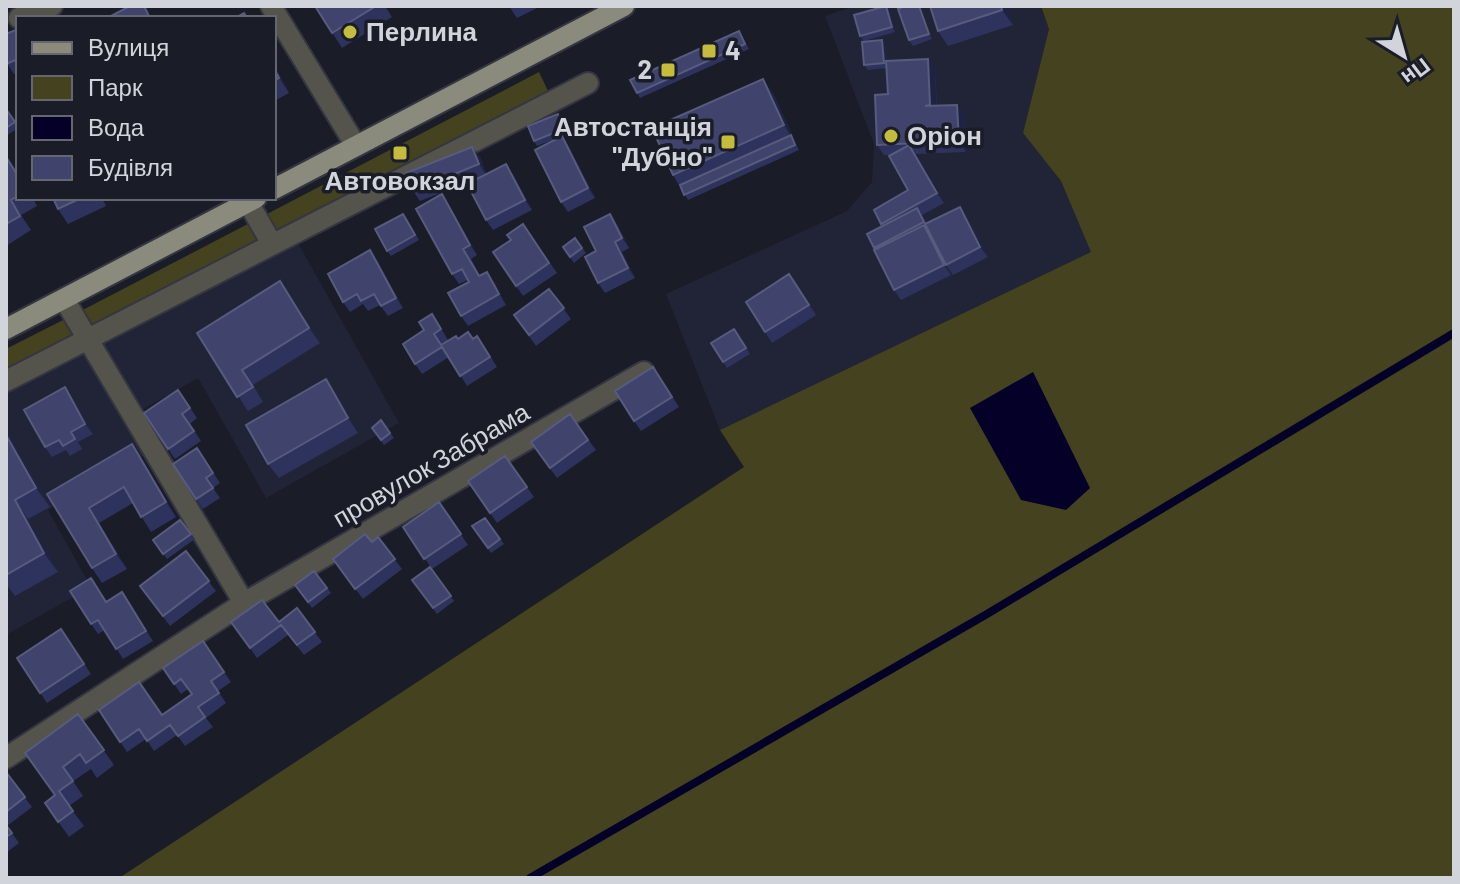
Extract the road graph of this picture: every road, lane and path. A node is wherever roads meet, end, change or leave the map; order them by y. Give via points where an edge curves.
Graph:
1 (52, 6) edge
2 (271, 6) edge
3 (624, 6) edge
4 (24, 16) edge
5 (588, 83) dead end
6 (356, 146) junction
7 (276, 188) edge
8 (252, 200) edge
9 (272, 244) junction
10 (64, 299) junction
11 (6, 329) edge
12 (87, 340) junction
13 (644, 372) edge
14 (6, 381) edge
15 (244, 603) junction
16 (6, 758) edge

1 - 4 street
2 - 6 street
3 - 6 main road
5 - 9 street
6 - 7 main road
8 - 9 street
8 - 10 main road
9 - 12 street
10 - 11 main road
10 - 12 street
12 - 14 street
12 - 15 street
13 - 15 street, провулок Забрама
15 - 16 street, провулок Забрама

